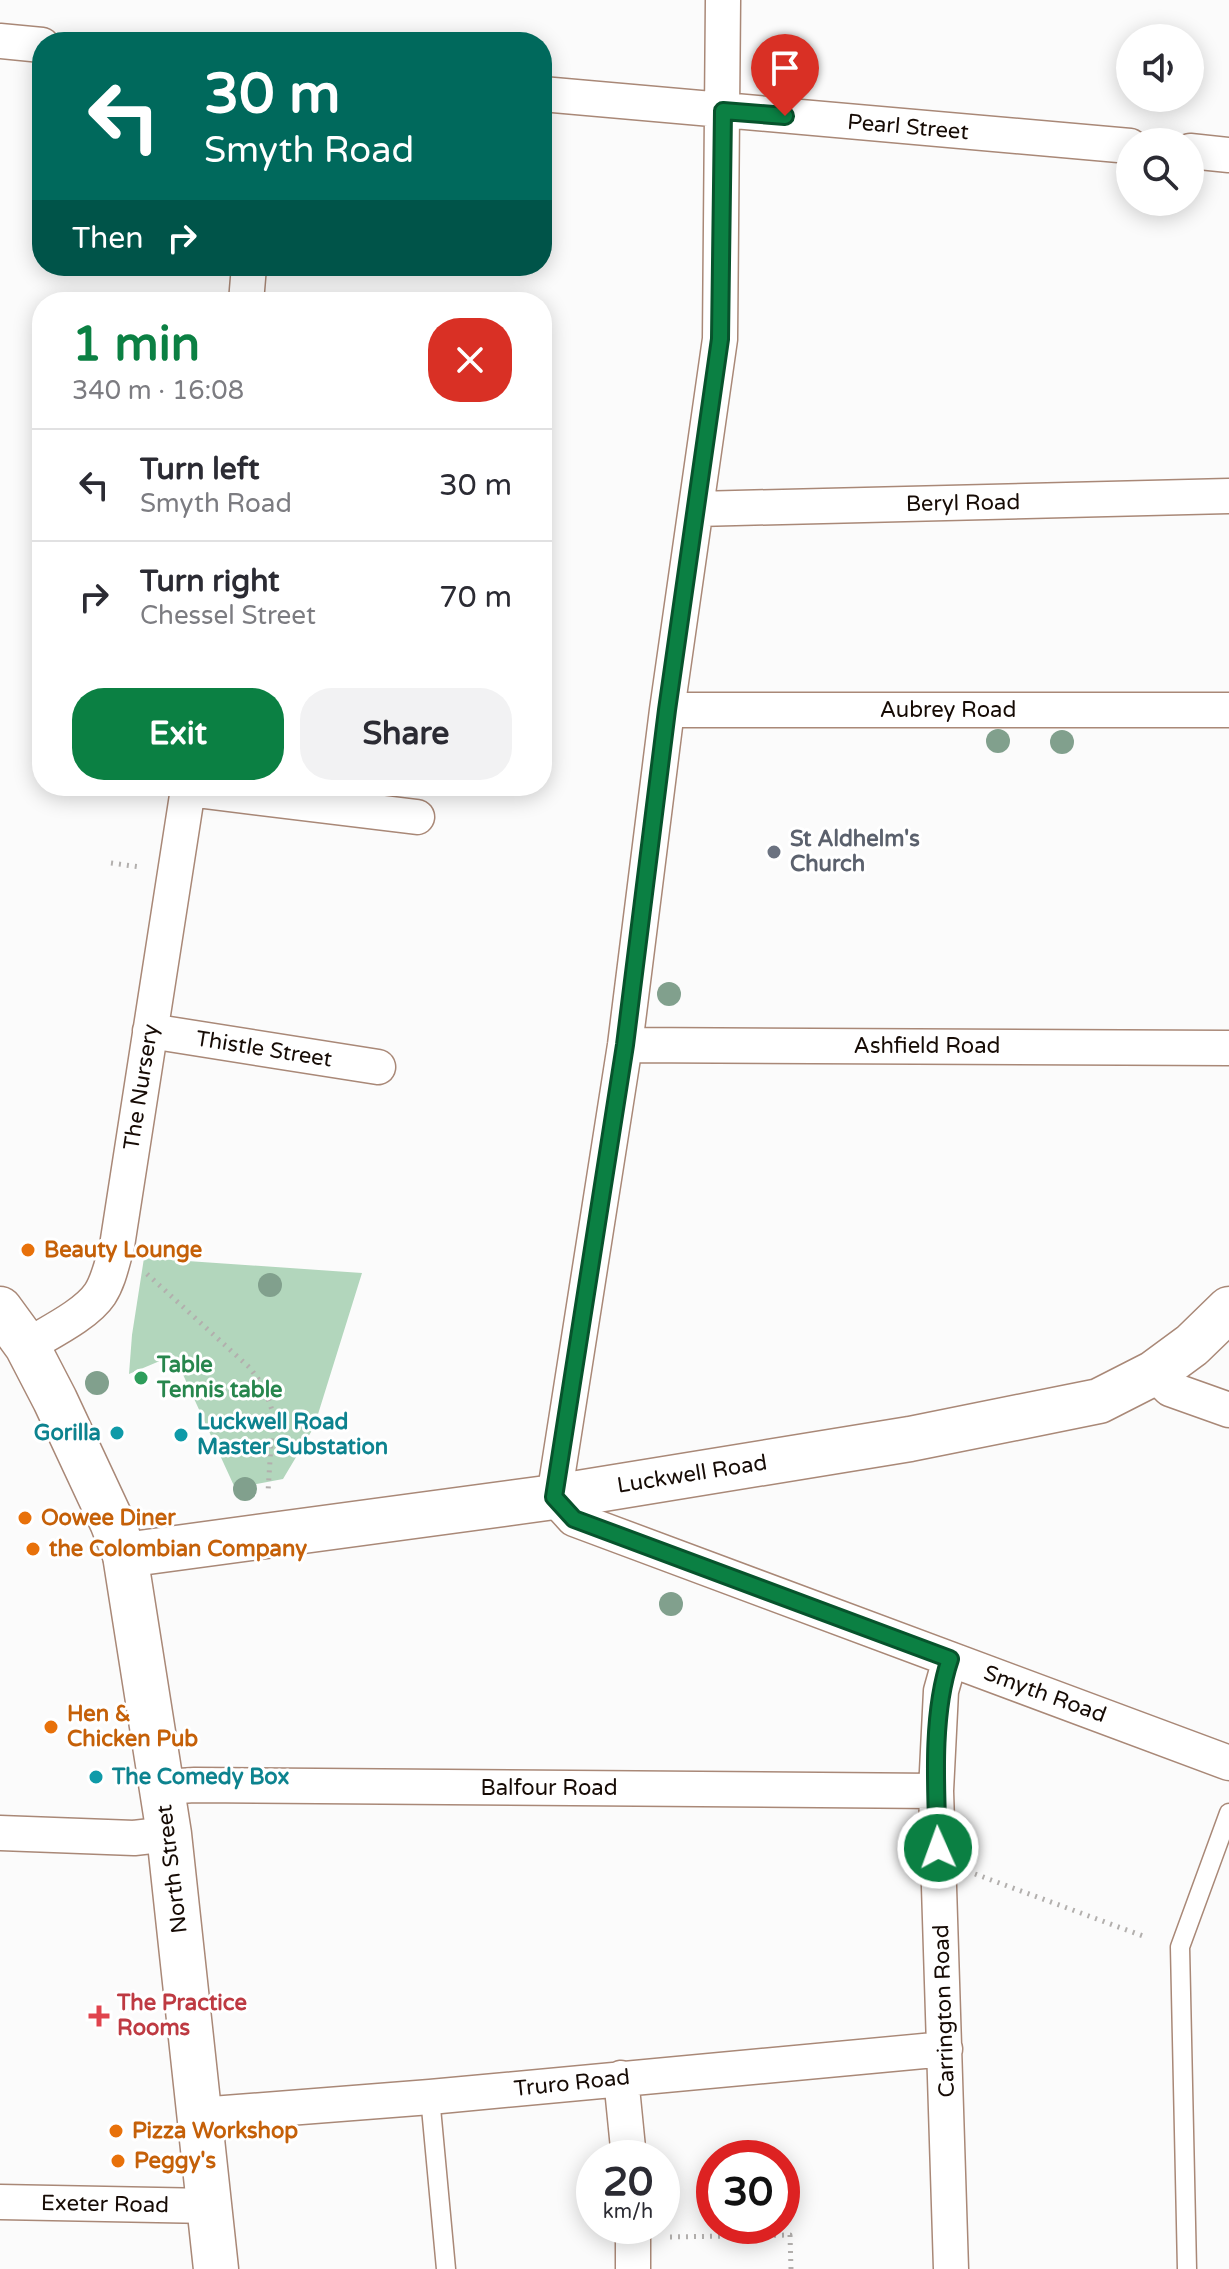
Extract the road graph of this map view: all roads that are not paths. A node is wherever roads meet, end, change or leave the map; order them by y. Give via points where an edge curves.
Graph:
1 (723, 0) edge
2 (0, 41) edge
3 (32, 44) edge
4 (552, 95) edge
5 (723, 111) junction
6 (1116, 145) edge
7 (1204, 152) edge
8 (1229, 155) edge
9 (1229, 496) edge
10 (697, 509) junction
11 (667, 710) junction
12 (1229, 710) edge
13 (178, 796) edge
14 (250, 796) edge
15 (417, 817) dead end
16 (150, 1031) junction
17 (625, 1045) junction
18 (1229, 1048) edge
19 (378, 1067) dead end
20 (0, 1309) edge
21 (1229, 1309) edge
22 (27, 1346) junction
23 (1154, 1373) junction
24 (1229, 1410) edge
25 (554, 1497) junction
26 (125, 1555) junction
27 (950, 1659) junction
28 (1229, 1763) edge
29 (162, 1787) junction
30 (936, 1791) junction
31 (1229, 1813) edge
32 (0, 1833) edge
33 (169, 1834) junction
34 (945, 2049) junction
35 (621, 2078) junction
36 (430, 2097) junction
37 (199, 2115) junction
38 (627, 2140) edge
39 (0, 2202) edge
40 (210, 2206) junction
41 (642, 2244) edge
42 (216, 2269) edge
43 (446, 2269) edge
44 (633, 2269) edge
45 (951, 2269) edge
46 (1187, 2269) edge

1 - 5 street
2 - 3 street
4 - 5 street, Pearl Street
5 - 6 street, Pearl Street
5 - 10 street via 720,339
7 - 8 street
9 - 10 street, Beryl Road
10 - 11 street
11 - 12 street, Aubrey Road
11 - 17 street
13 - 16 street, The Nursery
14 - 15 street
16 - 19 street, Thistle Street
16 - 22 street, The Nursery via 108,1279 98,1298
17 - 18 street, Ashfield Road
17 - 25 street
20 - 22 street, North Street
21 - 23 street, Luckwell Road
22 - 26 street, North Street
23 - 24 street via 1170,1389
23 - 25 street, Luckwell Road via 1099,1401 910,1439
25 - 26 street, Luckwell Road
25 - 27 street, Smyth Road via 574,1519
26 - 29 street, North Street
27 - 28 street, Smyth Road
27 - 30 street, Carrington Road via 941,1691
29 - 30 street, Balfour Road
29 - 33 street, North Street
30 - 34 street, Carrington Road
31 - 46 lane via 1180,1947
32 - 33 street via 134,1838
33 - 37 street, North Street
34 - 35 street, Truro Road
34 - 45 street, Carrington Road
35 - 36 street, Truro Road
35 - 38 street
36 - 37 street, Truro Road
36 - 43 lane
37 - 40 street, North Street
39 - 40 street, Exeter Road
40 - 42 street, North Street
41 - 44 street

